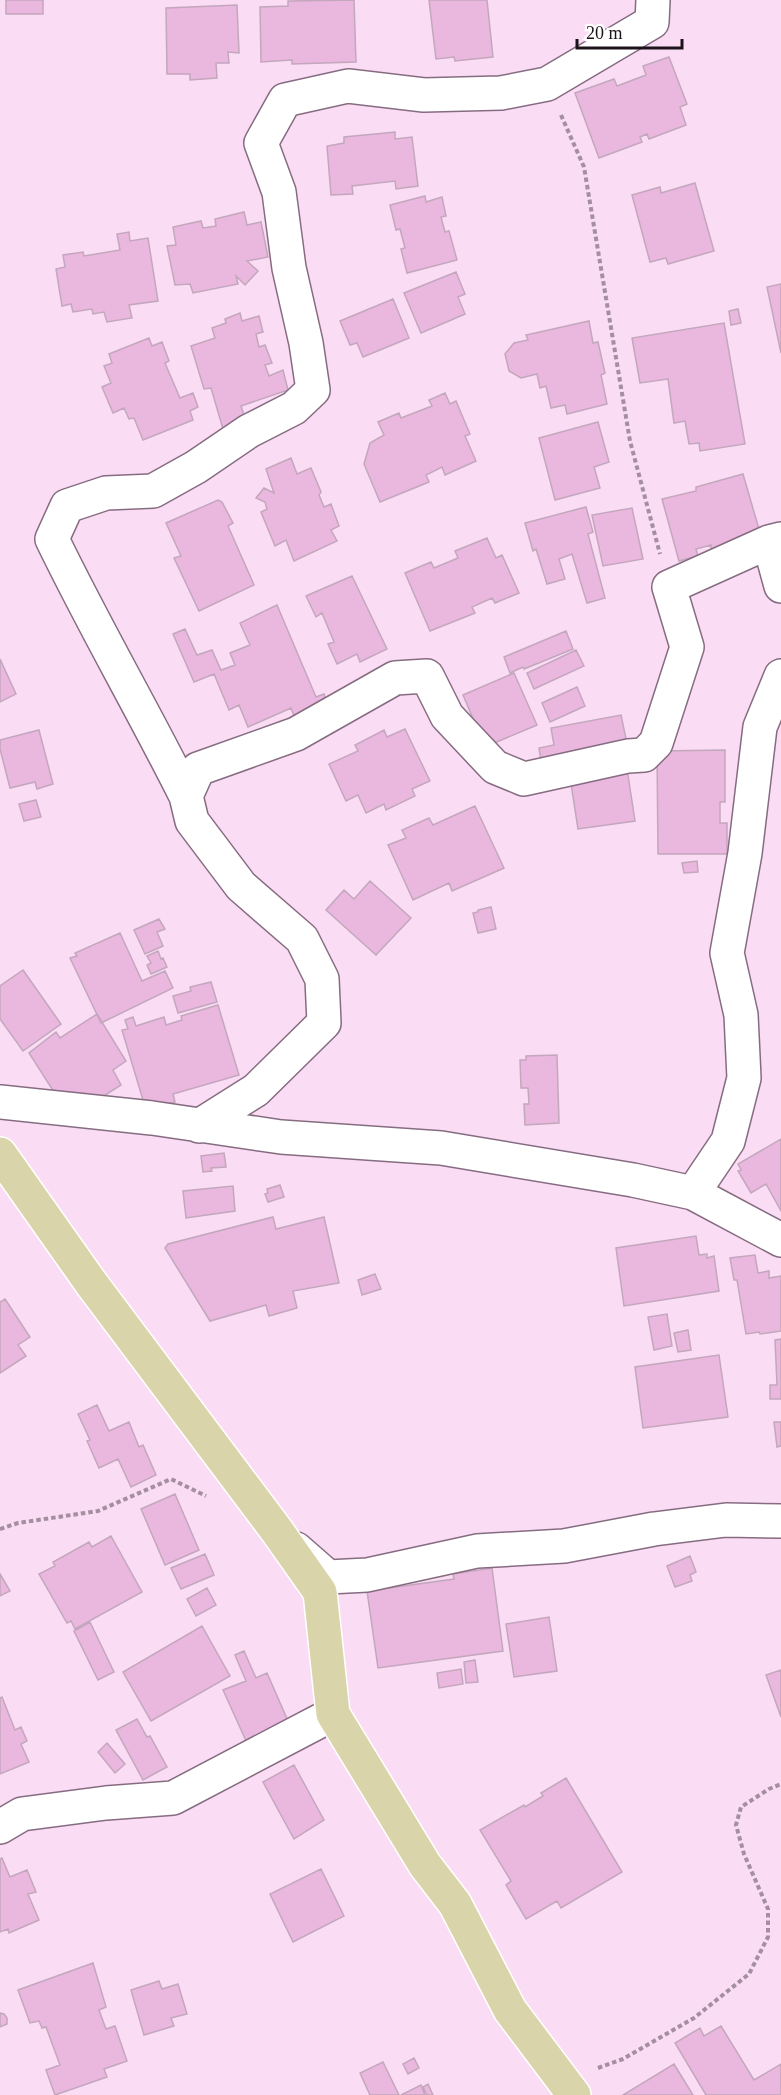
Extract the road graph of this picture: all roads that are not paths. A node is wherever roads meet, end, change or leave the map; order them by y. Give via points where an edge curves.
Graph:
1 (653, 0) edge
2 (775, 541) edge
3 (781, 586) edge
4 (781, 676) edge
5 (186, 796) junction
6 (0, 1102) edge
7 (199, 1126) junction
8 (0, 1154) edge
9 (693, 1192) junction
10 (781, 1240) edge
11 (781, 1521) edge
12 (277, 1531) junction
13 (333, 1714) junction
14 (0, 1827) edge
15 (569, 2088) edge

1 - 5 street via 651,22 547,84 501,93 424,94 348,86 285,100 261,143 279,192 289,268 313,390 294,408 249,431 153,491 106,493 67,506 52,539
2 - 3 street
2 - 5 street via 669,587 687,647 656,743 644,755 524,779 495,767 447,716 427,676 395,678 296,734 198,769
4 - 9 street via 760,727 745,854 727,953 741,1015 744,1078 728,1142
5 - 7 street via 192,821 241,886 302,939 322,979 324,1023 256,1090
6 - 7 street
7 - 9 street via 281,1137 441,1148
8 - 12 main road via 91,1283
9 - 10 street
11 - 12 street via 726,1520 564,1546 477,1551 367,1575 328,1577
12 - 13 main road via 320,1592
13 - 14 street via 173,1798 22,1815
13 - 15 main road via 425,1865 455,1904 510,2010

